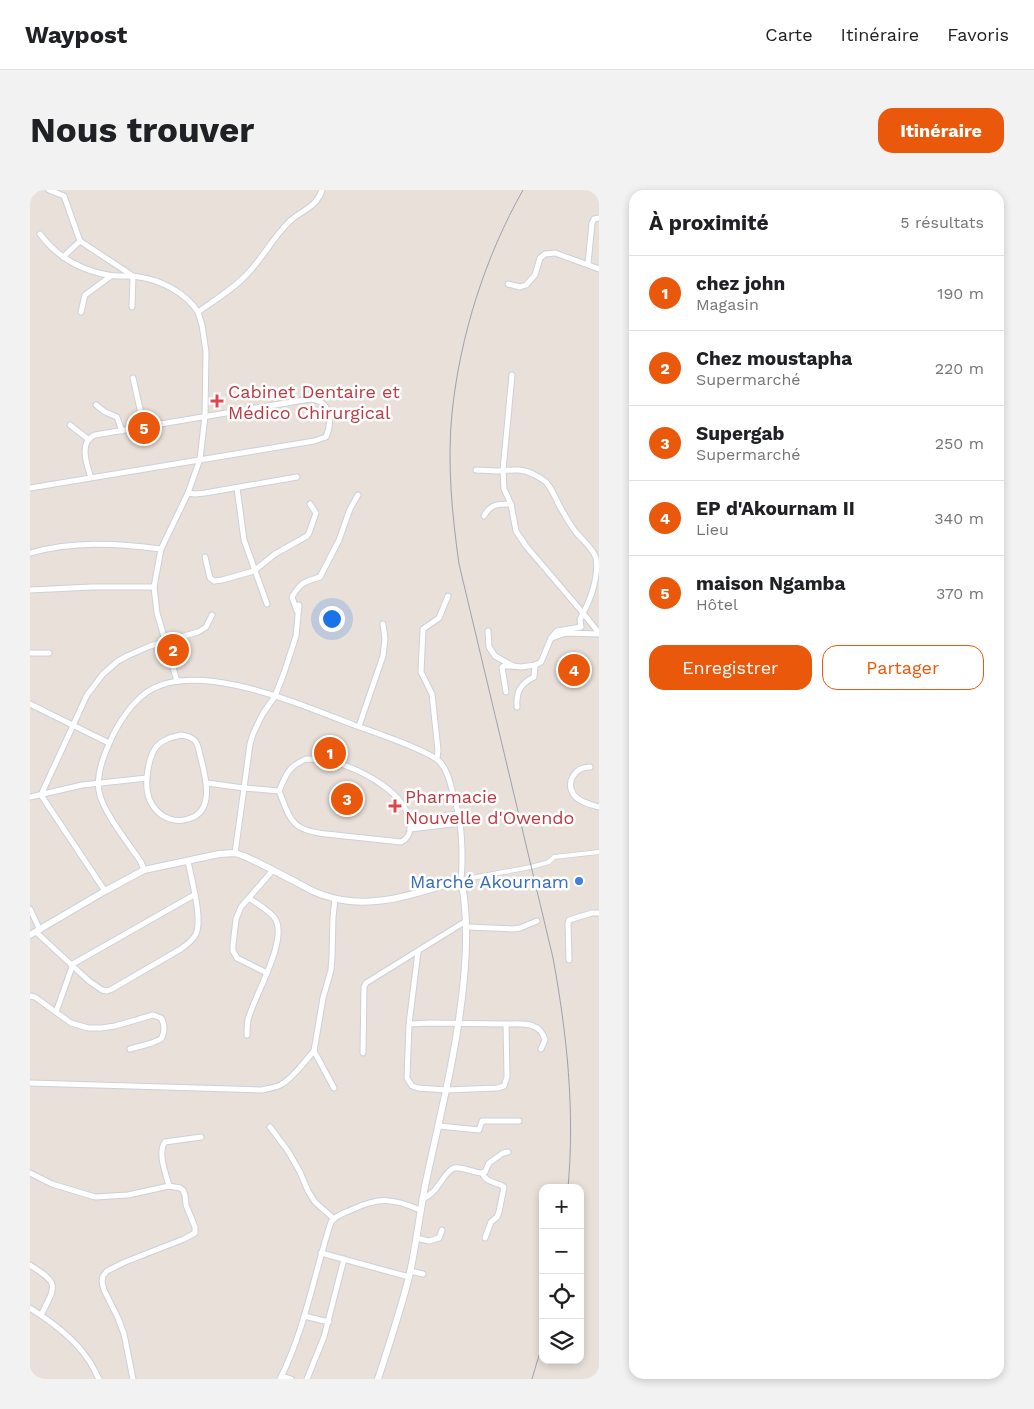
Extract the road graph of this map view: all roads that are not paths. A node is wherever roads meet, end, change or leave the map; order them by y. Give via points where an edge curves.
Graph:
1 (49, 190) edge
2 (68, 190) edge
3 (322, 190) edge
4 (64, 196) junction
5 (599, 218) edge
6 (40, 234) dead end
7 (80, 241) junction
8 (63, 257) junction
9 (588, 264) junction
10 (599, 269) edge
11 (112, 275) junction
12 (133, 276) junction
13 (508, 284) dead end
14 (132, 308) dead end
15 (81, 312) dead end
16 (198, 312) junction
17 (512, 375) dead end
18 (133, 378) dead end
19 (96, 405) dead end
20 (205, 416) junction
21 (70, 426) dead end
22 (144, 427) junction
23 (122, 431) junction
24 (88, 439) junction
25 (200, 459) junction
26 (476, 470) dead end
27 (503, 470) junction
28 (296, 477) dead end
29 (91, 478) junction
30 (30, 488) edge
31 (238, 488) junction
32 (188, 493) junction
33 (358, 495) dead end
34 (310, 504) dead end
35 (511, 504) junction
36 (484, 516) dead end
37 (161, 549) junction
38 (30, 553) edge
39 (205, 557) dead end
40 (254, 571) junction
41 (154, 587) junction
42 (30, 590) edge
43 (448, 596) dead end
44 (266, 604) dead end
45 (298, 605) dead end
46 (298, 611) junction
47 (583, 613) junction
48 (212, 615) dead end
49 (383, 624) dead end
50 (488, 631) dead end
51 (599, 634) edge
52 (551, 638) junction
53 (166, 642) junction
54 (30, 653) edge
55 (50, 653) dead end
56 (535, 665) junction
57 (513, 666) junction
58 (178, 681) junction
59 (506, 692) dead end
60 (276, 696) junction
61 (30, 704) edge
62 (517, 707) dead end
63 (73, 726) junction
64 (359, 726) junction
65 (109, 743) junction
66 (438, 760) junction
67 (590, 767) dead end
68 (147, 778) junction
69 (98, 782) junction
70 (207, 783) junction
71 (244, 788) junction
72 (280, 791) junction
73 (40, 795) junction
74 (30, 797) edge
75 (599, 807) edge
76 (458, 814) junction
77 (410, 821) junction
78 (460, 822) junction
79 (410, 829) junction
80 (599, 852) edge
81 (235, 853) junction
82 (188, 860) junction
83 (144, 870) junction
84 (273, 870) junction
85 (461, 880) junction
86 (105, 891) junction
87 (194, 895) junction
88 (249, 898) junction
89 (335, 899) junction
90 (30, 909) edge
91 (599, 913) edge
92 (537, 920) dead end
93 (467, 924) junction
94 (36, 932) edge
95 (418, 952) junction
96 (569, 960) dead end
97 (72, 966) junction
98 (267, 972) junction
99 (30, 996) edge
100 (56, 1012) junction
101 (459, 1023) junction
102 (409, 1024) junction
103 (506, 1024) junction
104 (247, 1035) dead end
105 (130, 1049) dead end
106 (542, 1049) dead end
107 (314, 1051) junction
108 (363, 1053) dead end
109 (30, 1083) edge
110 (334, 1088) dead end
111 (447, 1090) junction
112 (519, 1121) dead end
113 (439, 1126) junction
114 (270, 1127) dead end
115 (201, 1137) dead end
116 (508, 1152) dead end
117 (30, 1173) edge
118 (482, 1174) junction
119 (169, 1186) junction
120 (422, 1199) junction
121 (420, 1210) junction
122 (334, 1219) junction
123 (442, 1230) dead end
124 (416, 1238) junction
125 (486, 1238) dead end
126 (321, 1253) junction
127 (344, 1259) junction
128 (30, 1265) edge
129 (409, 1274) junction
130 (423, 1274) dead end
131 (30, 1308) edge
132 (41, 1315) junction
133 (304, 1316) junction
134 (329, 1322) junction
135 (281, 1377) edge
136 (99, 1379) edge
137 (133, 1379) edge
138 (291, 1379) edge
139 (307, 1379) edge
140 (378, 1379) edge

1 - 4 street
2 - 4 street
3 - 16 street via 312,207 291,220 249,272
4 - 7 street
5 - 9 street via 592,223
6 - 8 street
7 - 8 street
7 - 12 street
8 - 11 street via 75,265
9 - 10 street
9 - 13 street via 555,253 545,254 526,285
11 - 12 street
11 - 15 street via 85,296
12 - 14 street
12 - 16 street via 149,279 182,294
16 - 20 street via 206,352
17 - 27 street
18 - 22 street
19 - 23 street via 118,417
20 - 22 street
20 - 25 street
20 - 25 street via 317,399 324,403 329,425 326,437 314,441
21 - 24 street
22 - 23 street
23 - 24 street
24 - 29 street via 86,458
25 - 29 street
25 - 32 street
26 - 27 street
27 - 35 street via 504,489
27 - 47 street via 525,471 545,482 571,525 593,552 597,577
28 - 31 street
29 - 30 street
31 - 32 street
31 - 40 street via 244,540
32 - 37 street
33 - 46 street via 320,577 303,582 292,597
34 - 40 street via 316,513 307,536 275,554
35 - 36 street via 491,506
35 - 47 street via 520,537
37 - 38 street via 103,543 55,547
37 - 41 street
39 - 40 street via 210,578 214,581
40 - 44 street
41 - 42 street
41 - 53 street via 157,613
43 - 66 street via 439,618 423,629 422,640 421,672 432,694
45 - 46 street
46 - 60 street via 296,636
47 - 51 street
47 - 52 street via 581,627 557,631
48 - 53 street via 206,627 198,632
49 - 64 street via 383,656
50 - 57 street via 492,652
51 - 52 street via 566,633
52 - 56 street via 542,661
53 - 58 street
53 - 63 street via 127,656 111,666 87,695
54 - 55 street
56 - 57 street
56 - 62 street via 534,677 517,693
57 - 59 street via 502,667
58 - 60 street via 221,682
58 - 65 street via 158,686 138,699
60 - 64 street
60 - 71 street via 262,714 253,734
61 - 63 street
63 - 65 street
63 - 73 street
64 - 66 street
65 - 69 street
66 - 76 street via 450,780
67 - 75 street via 578,770 571,787 581,801
68 - 69 street
68 - 70 street via 146,788 152,805 164,817 182,821 191,819 204,806
68 - 70 street via 156,747 181,735 196,742
69 - 73 street
69 - 83 street via 106,810
70 - 71 street
71 - 72 street
71 - 81 street
72 - 77 street via 286,773 296,764 306,759 327,760 356,770 384,786 402,804
72 - 79 street via 294,824 316,833 401,842 408,838
73 - 74 street
73 - 86 street
76 - 77 street
76 - 78 street
77 - 79 street
78 - 79 street
78 - 85 street
80 - 85 street via 554,857 549,862 531,867
81 - 82 street
81 - 84 street
82 - 83 street
82 - 87 street
83 - 86 street
84 - 88 street
84 - 89 street
85 - 89 street via 398,899 368,902
85 - 93 street
86 - 94 street
87 - 97 street
87 - 97 street via 198,924 193,940 146,970 107,991 95,986
88 - 98 street via 276,920 278,936
88 - 98 street via 236,919 233,951 237,958
89 - 107 street via 331,970
90 - 94 street
91 - 96 street via 569,920
92 - 93 street via 513,929
93 - 95 street
93 - 101 street
94 - 97 street
95 - 102 street
95 - 108 street via 366,983
97 - 100 street
98 - 104 street via 248,1021
99 - 100 street
100 - 105 street via 71,1023 94,1028 115,1026 153,1014 161,1018 164,1026 161,1039
101 - 102 street
101 - 103 street
101 - 111 street
102 - 111 street via 407,1078 412,1086 418,1088
103 - 106 street via 536,1027 545,1040
103 - 111 street via 507,1077 504,1086
107 - 109 street via 282,1084 262,1090
107 - 110 street
111 - 113 street
112 - 113 street via 482,1121 479,1130
113 - 120 street
114 - 122 street via 288,1151 315,1202
115 - 119 street via 165,1142 162,1146
116 - 118 street via 489,1162
117 - 119 street via 52,1184 95,1197 134,1194
118 - 120 street via 453,1169 434,1192
118 - 125 street via 490,1182 504,1187 499,1212 491,1222
119 - 137 street via 183,1190 195,1233 125,1262 103,1276 104,1290 124,1334
120 - 121 street
121 - 122 street via 388,1200 358,1207
121 - 124 street
122 - 126 street
123 - 124 street via 439,1238 434,1240
124 - 129 street
126 - 127 street
126 - 133 street
127 - 129 street
127 - 134 street
128 - 132 street via 49,1276 52,1282 53,1289
129 - 130 street
129 - 140 street
131 - 132 street
132 - 136 street via 78,1347
133 - 134 street
133 - 135 street
134 - 139 street
135 - 138 street

